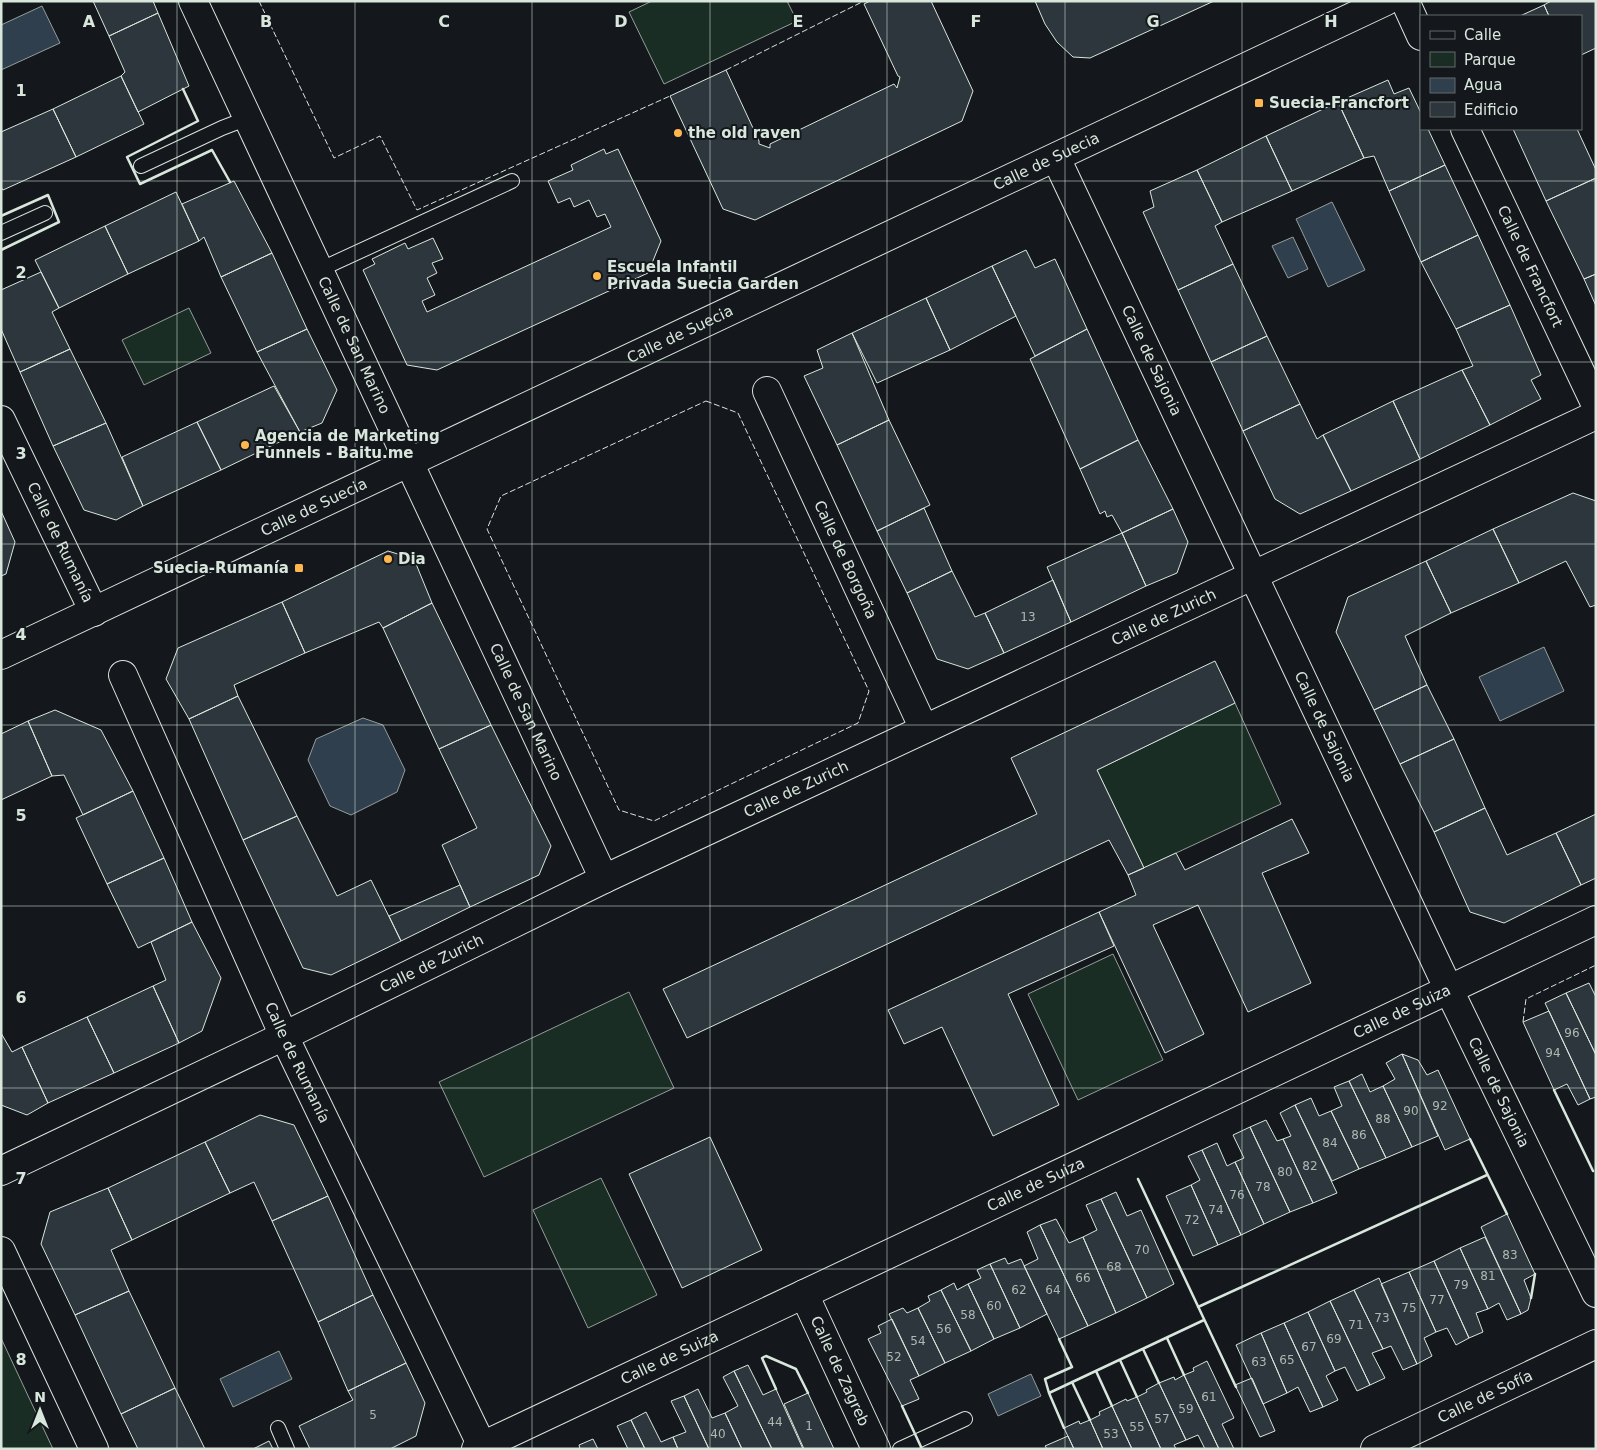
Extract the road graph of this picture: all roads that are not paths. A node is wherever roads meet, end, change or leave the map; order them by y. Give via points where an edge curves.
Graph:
1 (193, 1) edge
2 (1386, 1) edge
3 (1405, 1) edge
4 (1420, 34) edge
5 (248, 118) junction
6 (1465, 130) edge
7 (1056, 158) junction
8 (141, 166) dead end
9 (512, 181) dead end
10 (45, 213) dead end
11 (1, 233) edge
12 (319, 270) junction
13 (767, 391) dead end
14 (1596, 405) edge
15 (1596, 415) edge
16 (1, 420) edge
17 (409, 463) junction
18 (1254, 575) junction
19 (94, 612) junction
20 (1, 655) edge
21 (122, 675) dead end
22 (924, 729) junction
23 (604, 879) junction
24 (1596, 920) edge
25 (1449, 990) junction
26 (284, 1036) junction
27 (1, 1171) edge
28 (1, 1251) edge
29 (1596, 1292) edge
30 (804, 1294) junction
31 (1596, 1344) edge
32 (965, 1419) dead end
33 (278, 1428) dead end
34 (479, 1447) edge
35 (94, 1449) edge
36 (287, 1449) edge
37 (876, 1449) edge
38 (900, 1449) edge
39 (1375, 1449) edge

1 - 5 street, Calle de San Marino
2 - 7 street, Calle de Suecia
3 - 4 street
5 - 8 lane
5 - 12 street, Calle de San Marino
6 - 14 street, Calle de Francfort
7 - 17 street, Calle de Suecia
7 - 18 street, Calle de Sajonia
9 - 12 lane
10 - 11 lane
12 - 17 street, Calle de San Marino
13 - 22 street, Calle de Borgoña
15 - 18 street, Calle de Zurich
16 - 19 street, Calle de Rumanía
17 - 19 street, Calle de Suecia
17 - 23 street, Calle de San Marino
18 - 22 street, Calle de Zurich
18 - 25 street, Calle de Sajonia
19 - 20 street, Calle de Suecia
21 - 26 street, Calle de Rumanía
22 - 23 street, Calle de Zurich
23 - 26 street, Calle de Zurich
24 - 25 street, Calle de Suiza
25 - 29 street, Calle de Sajonia
25 - 30 street, Calle de Suiza
26 - 27 street, Calle de Zurich
26 - 34 street, Calle de Rumanía
28 - 35 street
30 - 34 street, Calle de Suiza
30 - 37 street, Calle de Zagreb
31 - 39 street, Calle de Sofía
32 - 38 lane
33 - 36 lane

